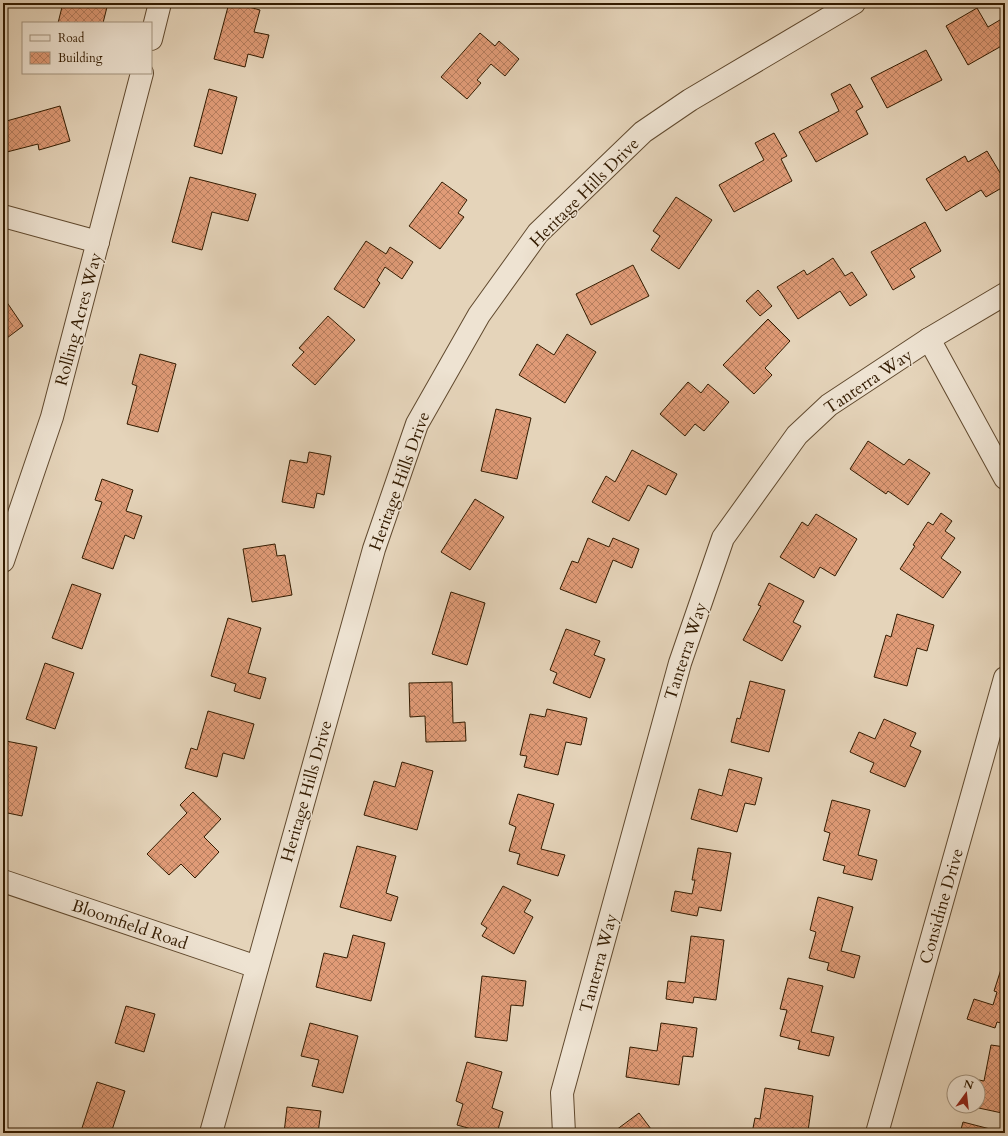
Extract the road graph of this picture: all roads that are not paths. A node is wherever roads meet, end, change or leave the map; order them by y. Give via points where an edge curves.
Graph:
1 (160, 3) edge
2 (854, 3) edge
3 (152, 35) edge
4 (142, 74) edge
5 (3, 216) edge
6 (98, 242) junction
7 (1005, 294) edge
8 (929, 339) junction
9 (1005, 478) edge
10 (3, 561) edge
11 (1005, 678) edge
12 (3, 881) edge
13 (257, 967) junction
14 (211, 1133) edge
15 (564, 1133) edge
16 (877, 1133) edge

1 - 3 street
2 - 13 street, Heritage Hills Drive via 690,100 643,132 538,233 479,315 416,424 374,549
4 - 6 street, Rolling Acres Way
5 - 6 street
6 - 10 street, Rolling Acres Way via 52,418
7 - 8 street, Tanterra Way
8 - 9 street
8 - 15 street, Tanterra Way via 829,405 797,436 723,538 680,663 562,1093
11 - 16 street, Considine Drive
12 - 13 street, Bloomfield Road
13 - 14 street, Heritage Hills Drive

